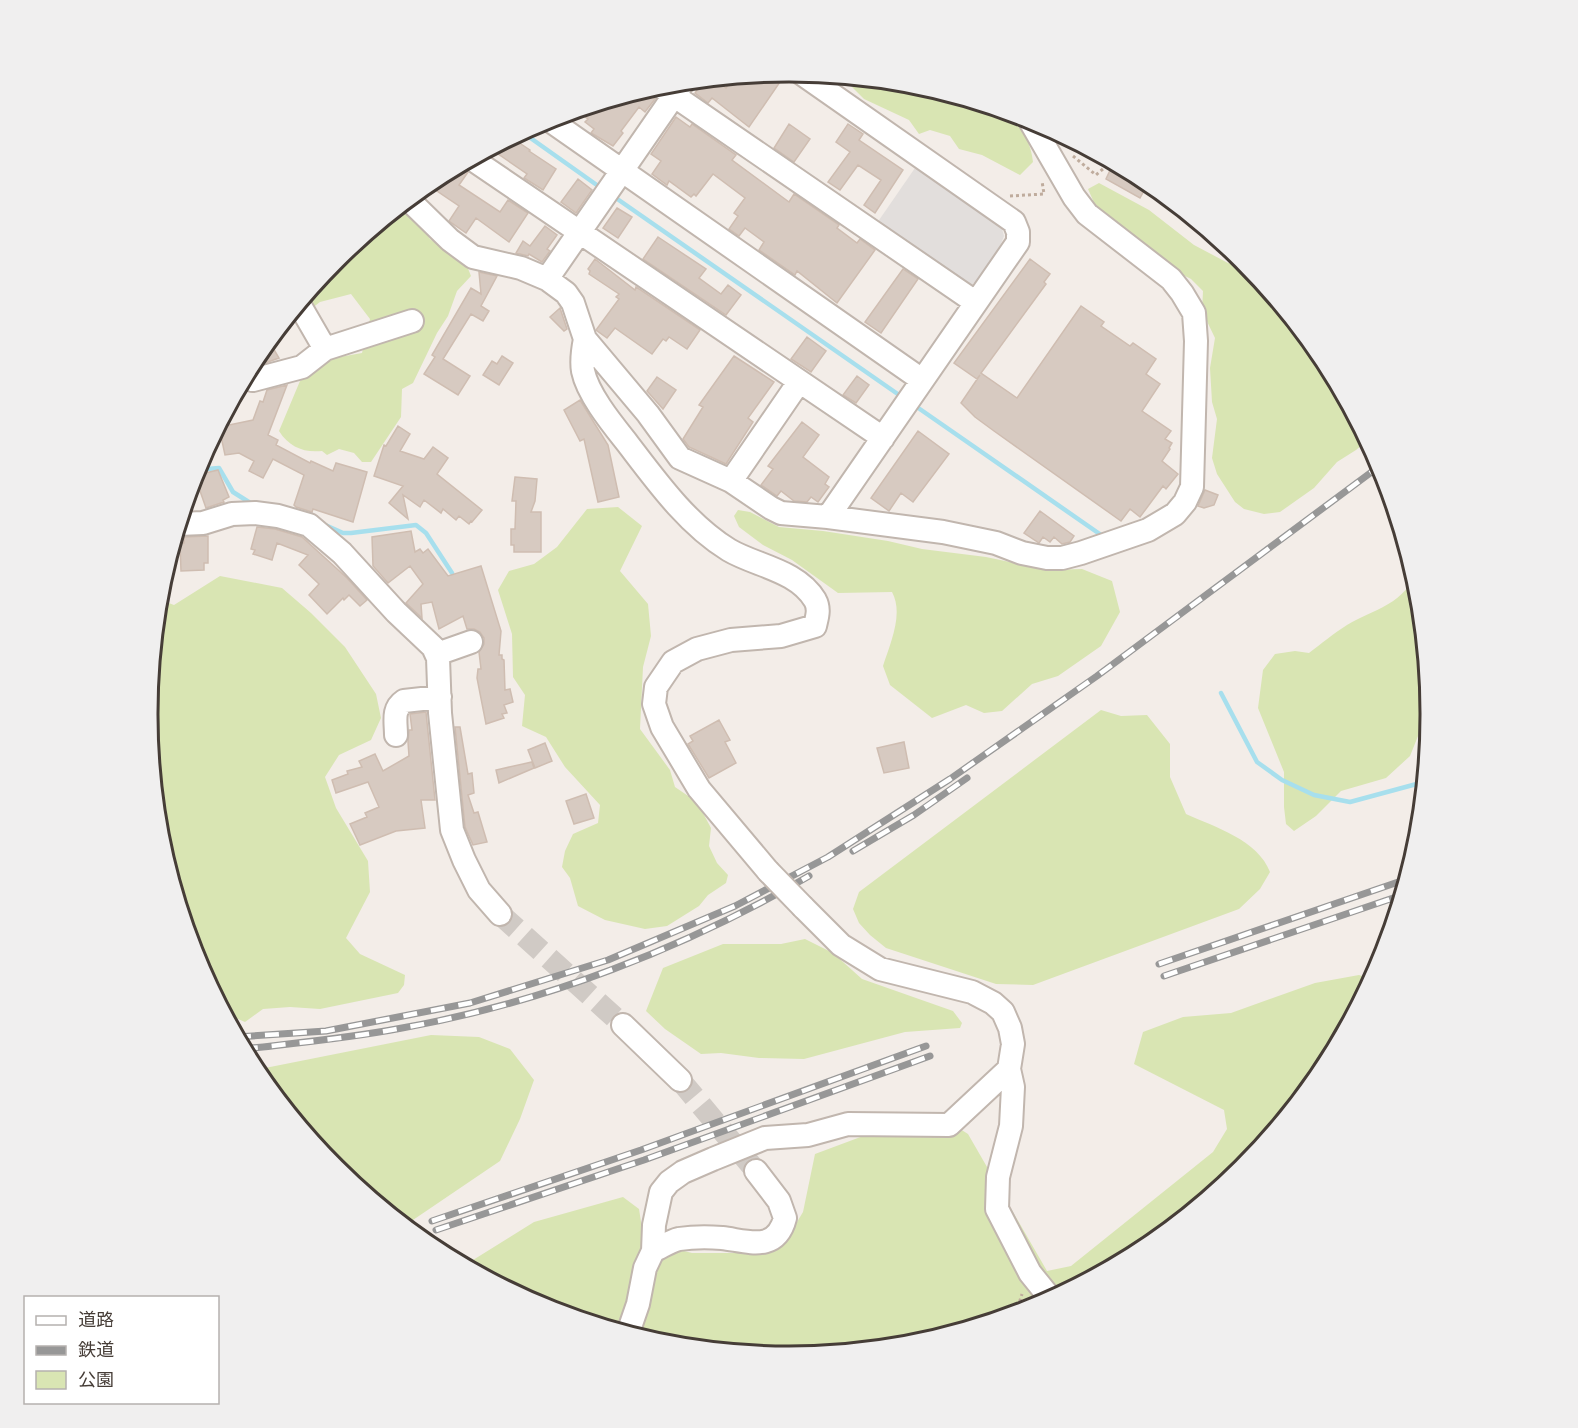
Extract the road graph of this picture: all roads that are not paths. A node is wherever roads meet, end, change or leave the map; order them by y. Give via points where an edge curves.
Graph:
1 (816, 83) edge
2 (679, 93) edge
3 (668, 95) edge
4 (556, 127) edge
5 (1038, 134) edge
6 (479, 164) edge
7 (613, 185) junction
8 (415, 206) edge
9 (580, 234) junction
10 (547, 279) junction
11 (975, 302) junction
12 (303, 311) edge
13 (412, 321) dead end
14 (585, 339) junction
15 (325, 349) junction
16 (253, 380) edge
17 (922, 380) junction
18 (799, 382) junction
19 (883, 438) junction
20 (731, 481) junction
21 (828, 517) junction
22 (187, 524) edge
23 (471, 642) dead end
24 (436, 654) junction
25 (440, 697) junction
26 (396, 735) dead end
27 (500, 914) tunnel mouth
28 (623, 1025) tunnel mouth
29 (1009, 1069) junction
30 (680, 1080) tunnel mouth
31 (756, 1171) tunnel mouth
32 (654, 1251) junction
33 (1044, 1291) edge
34 (631, 1325) edge

1 - 11 street via 1014,222 1018,242
2 - 11 street
3 - 7 street
4 - 7 street
5 - 21 street via 1088,214 1171,279 1194,313 1192,487 1185,501 1175,514 1148,530 1062,558 1022,553 944,532
6 - 9 street
7 - 9 street
7 - 17 street
8 - 10 street via 473,257 521,268
9 - 10 street
9 - 18 street
10 - 14 street via 573,303
11 - 17 street
12 - 15 street
13 - 15 street
14 - 20 street via 680,458
14 - 29 street, bridge via 583,372 602,410 661,487 728,550 791,577 815,600 819,611 815,626 782,636 731,640 698,649 673,662 656,687 654,704 662,727 699,789 768,871 841,945 879,969 972,992 1003,1012 1013,1044
15 - 16 street via 302,367
17 - 19 street
18 - 19 street
18 - 20 street
19 - 21 street
20 - 21 street via 782,513
22 - 24 street via 255,513 309,525 342,553 433,646
23 - 24 street
24 - 25 street
25 - 26 street via 400,703 395,714
25 - 27 street via 452,830 478,890
28 - 30 street
29 - 32 street via 949,1125 848,1124 808,1135 765,1138 683,1172 661,1192 654,1225
29 - 33 street via 1013,1088 1011,1126 998,1177 997,1209 1030,1273
31 - 32 street via 785,1218 778,1235 756,1243 720,1238 679,1239
32 - 34 street via 645,1268

